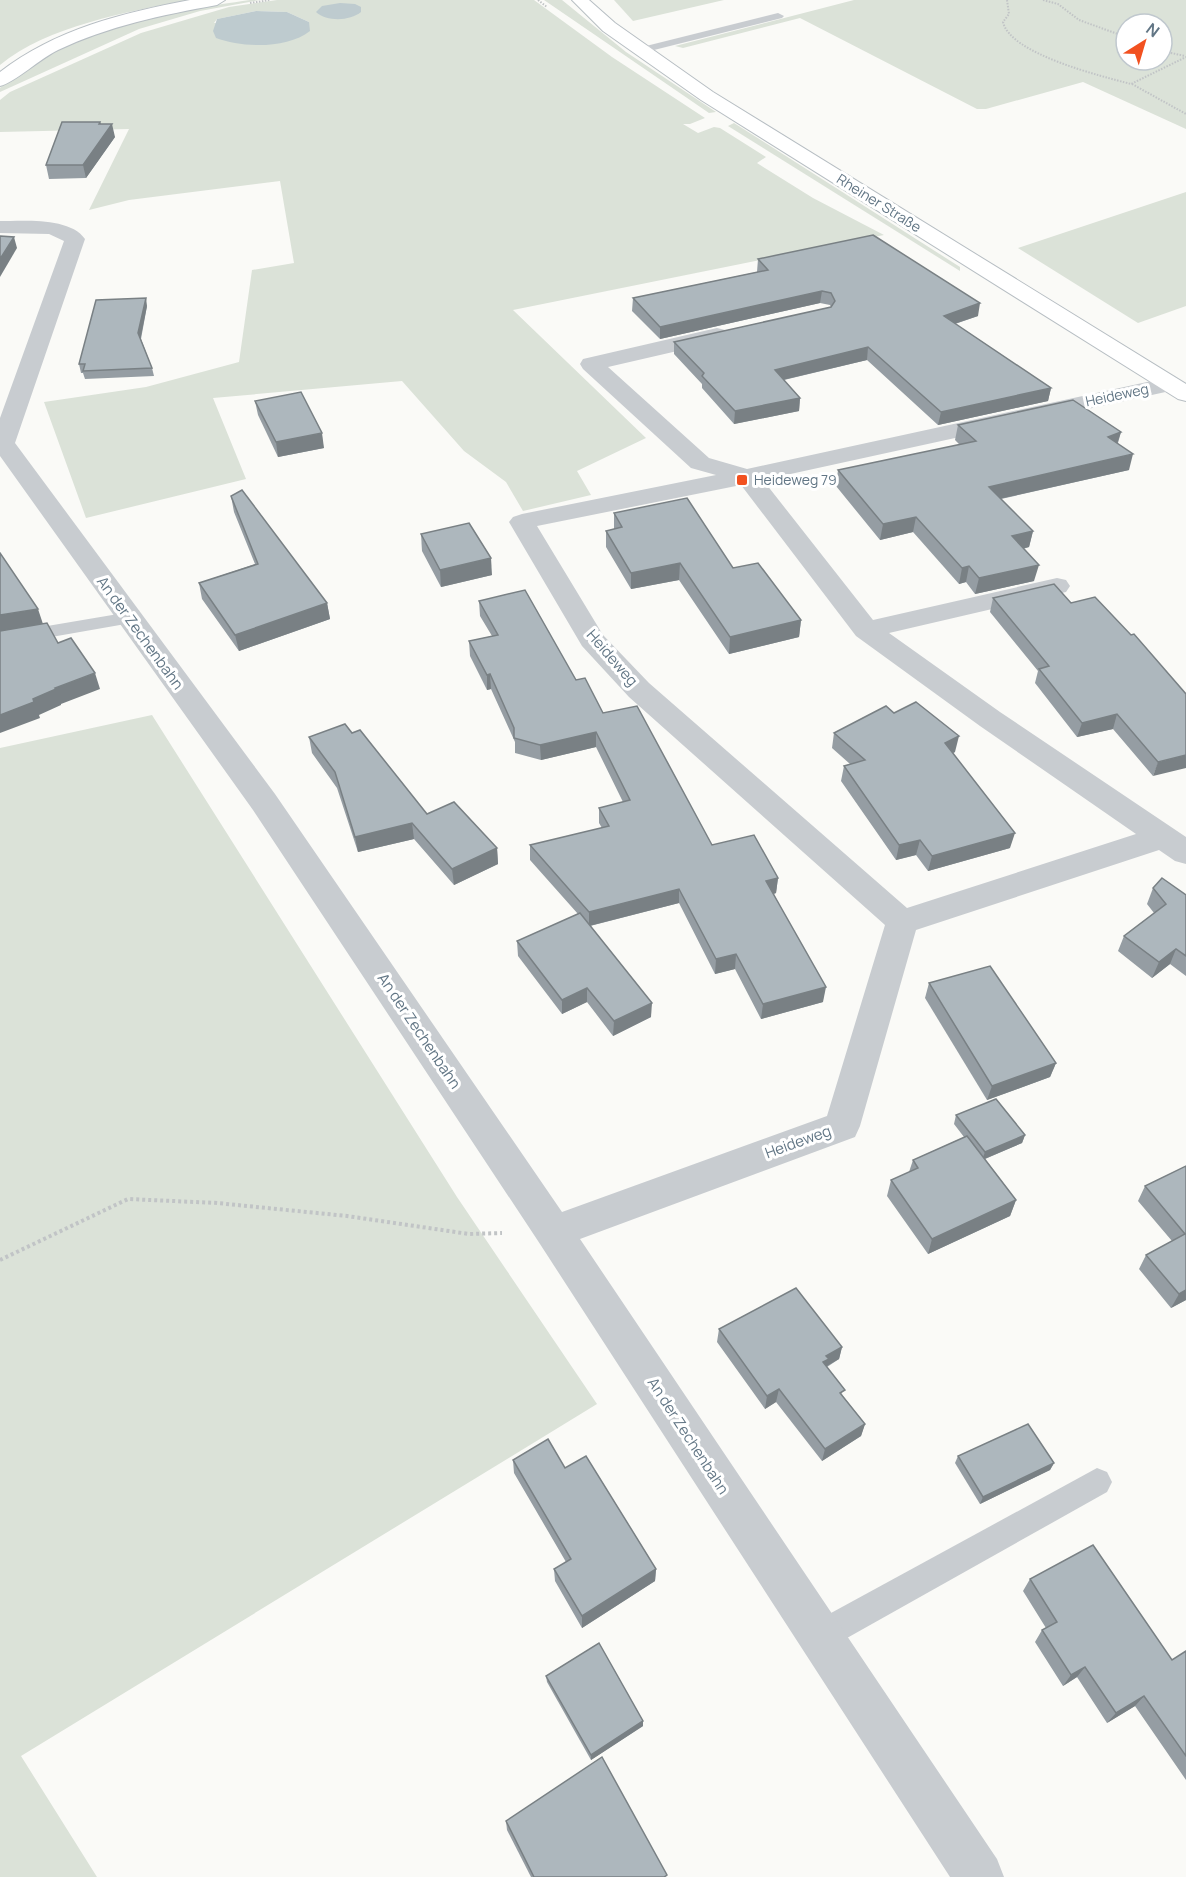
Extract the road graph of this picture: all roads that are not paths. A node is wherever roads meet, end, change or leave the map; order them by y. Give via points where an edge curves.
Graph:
1 (217, 0) edge
2 (580, 0) edge
3 (778, 16) dead end
4 (642, 50) junction
5 (0, 81) edge
6 (0, 227) edge
7 (740, 330) edge
8 (1178, 389) edge
9 (747, 476) junction
10 (1057, 586) edge
11 (130, 618) junction
12 (866, 630) junction
13 (0, 640) edge
14 (1174, 845) edge
15 (902, 922) junction
16 (554, 1232) junction
17 (1097, 1482) dead end
18 (820, 1636) junction
19 (979, 1877) edge

1 - 5 main road via 148,14 75,36 38,54
2 - 4 main road, Rheiner Straße
3 - 4 lane
4 - 8 main road, Rheiner Straße via 707,96
6 - 11 street, An der Zechenbahn via 39,227 66,232 75,239 3,443
7 - 9 street, Heideweg via 591,364 700,463
8 - 9 street, Heideweg
9 - 12 street
9 - 15 street, Heideweg via 522,522 592,640 639,690
10 - 12 street
11 - 13 lane
11 - 16 street, An der Zechenbahn via 264,802
12 - 14 street
14 - 15 street
15 - 16 street, Heideweg via 842,1126
16 - 18 street, An der Zechenbahn
17 - 18 lane
18 - 19 street, An der Zechenbahn

